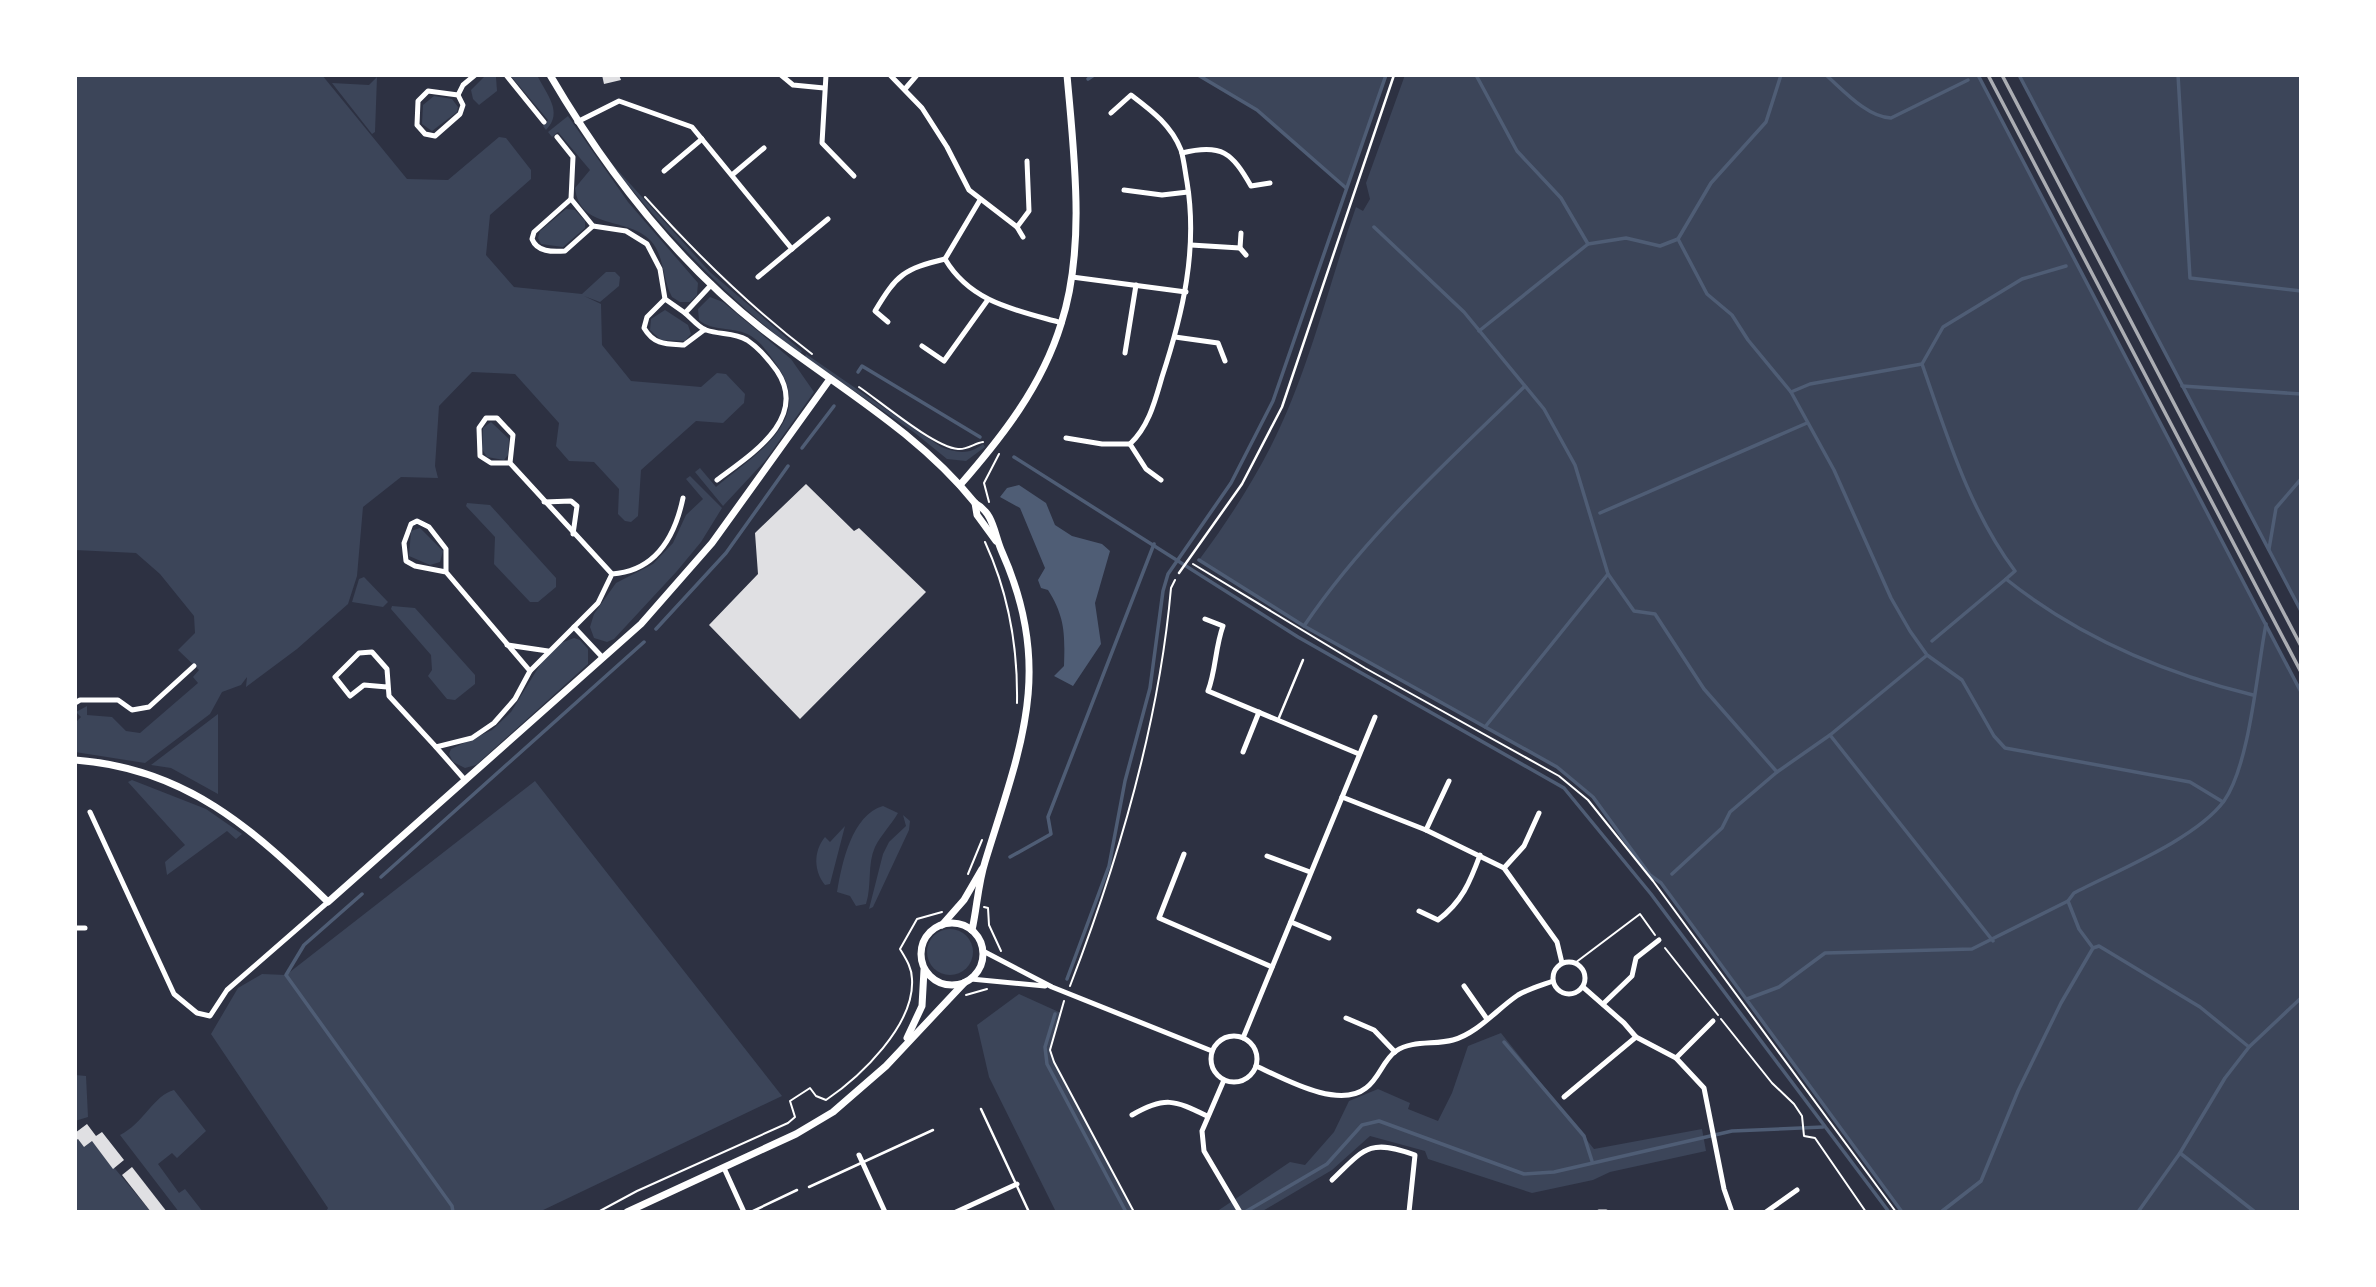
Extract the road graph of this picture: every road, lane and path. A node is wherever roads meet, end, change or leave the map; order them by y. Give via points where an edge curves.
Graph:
1 (475, 75) edge
2 (506, 75) edge
3 (550, 75) edge
4 (781, 75) edge
5 (826, 75) edge
6 (890, 75) edge
7 (917, 75) edge
8 (1067, 75) edge
9 (1394, 75) edge
10 (824, 88) junction
11 (905, 89) junction
12 (458, 95) junction
13 (1111, 113) dead end
14 (544, 121) dead end
15 (577, 122) junction
16 (557, 137) dead end
17 (702, 139) junction
18 (764, 148) dead end
19 (1182, 153) junction
20 (1027, 161) dead end
21 (664, 171) dead end
22 (732, 175) junction
23 (854, 176) dead end
24 (1270, 183) dead end
25 (1124, 190) dead end
26 (640, 192) dead end
27 (1188, 192) junction
28 (571, 199) junction
29 (980, 200) junction
30 (828, 219) dead end
31 (593, 226) junction
32 (1017, 227) junction
33 (1241, 233) dead end
34 (1023, 237) dead end
35 (1191, 245) junction
36 (1240, 248) junction
37 (792, 249) junction
38 (1246, 255) dead end
39 (945, 259) junction
40 (758, 277) dead end
41 (1072, 277) junction
42 (712, 284) junction
43 (1136, 285) junction
44 (1186, 292) junction
45 (665, 299) junction
46 (987, 301) junction
47 (685, 313) junction
48 (888, 322) dead end
49 (1062, 323) junction
50 (704, 330) junction
51 (1175, 337) junction
52 (922, 346) dead end
53 (1125, 354) dead end
54 (816, 357) dead end
55 (1226, 360) dead end
56 (830, 379) junction
57 (858, 386) dead end
58 (1066, 438) dead end
59 (1130, 444) junction
60 (992, 449) junction
61 (510, 463) junction
62 (717, 480) dead end
63 (1161, 480) dead end
64 (960, 485) junction
65 (682, 498) dead end
66 (543, 502) junction
67 (975, 503) junction
68 (987, 514) junction
69 (573, 534) junction
70 (984, 539) dead end
71 (997, 541) junction
72 (1186, 559) junction
73 (446, 572) junction
74 (612, 573) junction
75 (1179, 573) joint
76 (1205, 619) dead end
77 (574, 627) junction
78 (507, 645) junction
79 (548, 651) junction
80 (603, 658) junction
81 (1303, 660) dead end
82 (194, 666) dead end
83 (530, 671) junction
84 (387, 687) junction
85 (75, 703) edge
86 (1017, 712) dead end
87 (1259, 712) junction
88 (1375, 717) dead end
89 (1278, 720) junction
90 (436, 747) junction
91 (1243, 752) dead end
92 (1359, 754) junction
93 (75, 760) edge
94 (465, 780) junction
95 (1449, 781) dead end
96 (1342, 797) junction
97 (90, 812) dead end
98 (1539, 813) dead end
99 (1426, 830) junction
100 (984, 834) dead end
101 (1184, 854) dead end
102 (1480, 855) junction
103 (1267, 856) dead end
104 (984, 865) junction
105 (1504, 868) junction
106 (1310, 872) junction
107 (968, 875) dead end
108 (328, 902) junction
109 (977, 905) junction
110 (946, 909) dead end
111 (1419, 911) dead end
112 (1291, 922) junction
113 (942, 925) junction
114 (75, 928) edge
115 (85, 928) dead end
116 (972, 930) junction
117 (1329, 938) dead end
118 (1659, 940) junction
119 (983, 951) junction
120 (1003, 963) junction
121 (1562, 963) junction
122 (1575, 963) junction
123 (924, 965) junction
124 (1272, 967) junction
125 (997, 980) junction
126 (967, 981) junction
127 (1553, 981) junction
128 (1464, 986) dead end
129 (1052, 987) junction
130 (1583, 987) junction
131 (1068, 992) junction
132 (958, 998) dead end
133 (908, 1001) junction
134 (1603, 1004) junction
135 (922, 1006) junction
136 (1346, 1018) dead end
137 (1487, 1018) junction
138 (1713, 1021) dead end
139 (1636, 1037) junction
140 (1243, 1038) junction
141 (904, 1045) junction
142 (1212, 1051) junction
143 (1395, 1052) junction
144 (1676, 1058) junction
145 (1256, 1066) junction
146 (1224, 1080) junction
147 (1564, 1097) dead end
148 (981, 1109) dead end
149 (1132, 1115) dead end
150 (1207, 1116) junction
151 (933, 1130) dead end
152 (859, 1155) dead end
153 (862, 1163) junction
154 (724, 1168) junction
155 (1332, 1180) dead end
156 (1017, 1184) junction
157 (809, 1187) dead end
158 (1797, 1189) dead end
159 (797, 1190) dead end
160 (598, 1212) edge
161 (628, 1212) edge
162 (744, 1212) edge
163 (751, 1212) edge
164 (885, 1212) edge
165 (956, 1212) edge
166 (1029, 1212) edge
167 (1134, 1212) edge
168 (1240, 1212) edge
169 (1409, 1212) edge
170 (1599, 1212) edge
171 (1606, 1212) edge
172 (1732, 1212) edge
173 (1766, 1212) edge
174 (1866, 1212) edge
175 (1896, 1212) edge

1 - 12 street
2 - 14 street
3 - 15 street
4 - 10 street via 793,85
5 - 10 street
6 - 11 street
7 - 11 street
8 - 41 street via 1074,201
9 - 72 lane via 1282,407 1242,484
10 - 23 street via 822,143
11 - 29 street via 947,147 969,190
12 - 12 street via 463,105 460,114 435,136 425,134 417,125 418,101 429,91
13 - 19 street via 1131,95 1157,114
15 - 17 street via 607,104 630,102 692,127
15 - 42 street via 633,199
16 - 28 street via 573,156
17 - 21 street
17 - 22 street
18 - 22 street
19 - 24 street via 1218,149 1236,160 1251,186
19 - 27 street
20 - 32 street via 1029,211
22 - 37 street
25 - 27 street via 1161,195
26 - 54 path via 715,274
27 - 35 street
28 - 31 street
28 - 31 street via 534,232 535,245 565,251
29 - 32 street
29 - 39 street
30 - 37 street
31 - 45 street via 626,231 647,244 660,269
32 - 34 street
33 - 36 street
35 - 36 street
35 - 44 street
36 - 38 street
37 - 40 street
39 - 46 street via 956,277
39 - 48 street via 912,267 895,281 875,311
41 - 43 street
41 - 49 street
42 - 47 street
42 - 56 street
43 - 44 street
43 - 53 street
44 - 51 street
45 - 47 street
45 - 50 street via 645,321 652,339 684,345
46 - 49 street
46 - 52 street via 944,361
47 - 50 street
49 - 60 street via 1036,382
50 - 62 street via 748,340 775,369 786,397 776,430
51 - 55 street via 1218,343
51 - 59 street via 1149,417
56 - 64 street via 910,436
56 - 80 street via 688,572
57 - 60 path via 935,441 961,449 981,441
58 - 59 street
59 - 63 street via 1146,469
60 - 64 street
60 - 68 path via 1000,455 984,483 994,511
61 - 61 street via 491,463 480,456 479,428 486,418 497,418 513,435
61 - 66 street
64 - 67 street
65 - 74 street via 668,542 642,565
66 - 69 street
66 - 69 street via 571,501 577,506
67 - 68 street
67 - 71 street via 977,515
68 - 71 street
69 - 74 street
70 - 86 path via 1016,641
71 - 104 street via 1024,622 1029,703 1018,759
72 - 75 lane
72 - 175 path via 1365,668 1559,776 1588,800 1653,881
73 - 73 street via 406,561 404,543 411,524 425,524 446,549
73 - 78 street
74 - 77 street via 598,603
75 - 131 path via 1171,588 1164,662 1116,864
76 - 87 street via 1223,626 1208,691
77 - 79 street
77 - 80 street
78 - 79 street
78 - 83 street
79 - 83 street
80 - 94 street
81 - 89 lane
82 - 85 street via 149,708 132,710 118,700
83 - 90 street via 515,699 494,723 472,737
84 - 84 street via 387,670 369,651 359,653 335,677 350,696 363,685
84 - 90 street via 392,700
87 - 89 street
87 - 91 street
88 - 92 street
89 - 92 street
90 - 94 street
92 - 96 street
93 - 108 street via 143,772 216,806 272,847
94 - 108 street
95 - 99 street
96 - 99 street
96 - 106 street
97 - 108 street via 174,994 197,1013 209,1016 236,981
98 - 105 street via 1524,846
99 - 102 street
100 - 107 path
101 - 124 street via 1159,918
102 - 105 street
102 - 111 street via 1468,887 1451,910 1438,920
103 - 106 street
104 - 109 street
104 - 113 street via 964,900
105 - 121 street via 1557,942
106 - 112 street
109 - 116 street
109 - 120 path via 988,908 993,937 1006,956
110 - 133 path via 917,919 900,949 912,978
112 - 117 street
112 - 124 street
113 - 116 street
113 - 123 street via 924,941
114 - 115 street
116 - 119 street
118 - 122 path via 1640,914
118 - 134 street via 1636,958 1632,976
118 - 174 path via 1772,1083 1794,1104 1804,1136 1815,1138
119 - 120 street
119 - 126 street via 978,971
120 - 129 street
121 - 122 street
121 - 127 street
122 - 130 street via 1586,978
123 - 126 street via 944,984
123 - 135 street
124 - 140 street
125 - 126 street
125 - 129 street
125 - 132 path via 996,988
126 - 141 street
127 - 130 street via 1566,995
127 - 137 street via 1520,993
128 - 137 street
129 - 131 street
130 - 134 street
131 - 142 street
131 - 167 path via 1050,1050 1063,1084
133 - 135 path
133 - 160 path via 882,1050 826,1100 810,1088 790,1101 795,1118 788,1123
134 - 139 street
135 - 141 street
136 - 143 street via 1374,1030
137 - 143 street via 1455,1040
138 - 144 street
139 - 144 street
139 - 147 street
140 - 142 street via 1229,1036
140 - 145 street via 1256,1052
141 - 154 street via 833,1112
142 - 146 street via 1213,1070
143 - 145 street via 1364,1090 1349,1095 1310,1090
144 - 172 street via 1704,1088
145 - 146 street via 1241,1081
146 - 150 street
148 - 156 lane
149 - 150 street via 1153,1102 1168,1100
150 - 168 street via 1202,1131 1204,1151
151 - 153 lane
152 - 153 street
153 - 157 lane
153 - 164 street
154 - 161 street
154 - 162 street
155 - 169 street via 1363,1149 1392,1146 1415,1155
156 - 165 street
156 - 166 lane
158 - 173 street
159 - 163 lane
170 - 171 street

